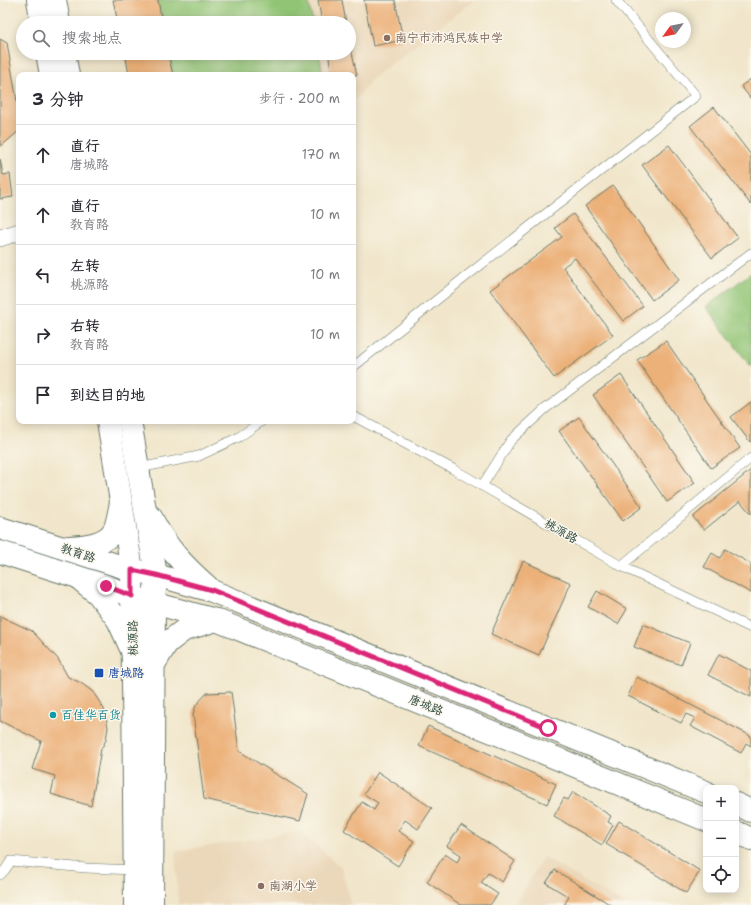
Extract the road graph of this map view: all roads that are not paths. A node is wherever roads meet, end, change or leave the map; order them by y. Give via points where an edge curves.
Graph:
1 (38, 0) edge
2 (55, 0) edge
3 (616, 0) edge
4 (41, 16) edge
5 (58, 16) edge
6 (48, 60) edge
7 (65, 60) edge
8 (50, 72) edge
9 (67, 72) edge
10 (16, 233) edge
11 (0, 238) edge
12 (751, 253) edge
13 (356, 365) edge
14 (356, 418) edge
15 (108, 424) edge
16 (131, 424) edge
17 (258, 424) edge
18 (751, 458) edge
19 (139, 468) junction
20 (482, 486) junction
21 (121, 503) junction
22 (144, 503) junction
23 (0, 528) edge
24 (61, 547) junction
25 (0, 552) edge
26 (621, 566) junction
27 (132, 570) junction
28 (156, 575) junction
29 (76, 576) junction
30 (212, 590) junction
31 (142, 599) junction
32 (216, 620) junction
33 (751, 628) edge
34 (133, 652) junction
35 (153, 666) junction
36 (703, 791) edge
37 (739, 805) edge
38 (751, 811) edge
39 (703, 819) edge
40 (739, 833) edge
41 (751, 839) edge
42 (135, 870) junction
43 (0, 875) edge
44 (135, 905) edge
45 (152, 905) edge

1 - 4 main road
2 - 5 main road
3 - 13 lane via 696,96
6 - 8 main road
7 - 9 main road
10 - 11 street
12 - 20 lane via 545,409 511,440
14 - 20 lane, 桃源路
15 - 21 main road, 桃源路
16 - 19 main road, 桃源路
17 - 19 lane via 239,437 199,456
18 - 26 lane
19 - 22 main road, 桃源路
20 - 26 lane, 桃源路
21 - 24 main road via 114,529 103,540 86,546
21 - 27 main road, 桃源路
22 - 28 main road, 桃源路
22 - 30 main road via 160,536 184,566
23 - 24 main road, 教育路
24 - 27 main road, 教育路
25 - 29 main road, 教育路
26 - 33 lane, 桃源路
27 - 28 main road, 教育路
27 - 31 main road, 桃源路
28 - 30 main road, 唐城路
28 - 31 main road, 桃源路
29 - 31 main road, 教育路
29 - 34 main road via 98,594 118,620
30 - 36 main road, 唐城路
31 - 32 main road, 唐城路
31 - 34 main road, 桃源路
31 - 35 main road, 桃源路
32 - 35 main road via 184,630 167,643
32 - 39 main road, 唐城路
34 - 42 main road, 桃源路
35 - 45 main road, 桃源路
37 - 38 main road
40 - 41 main road
42 - 43 lane via 11,861
42 - 44 main road, 桃源路

